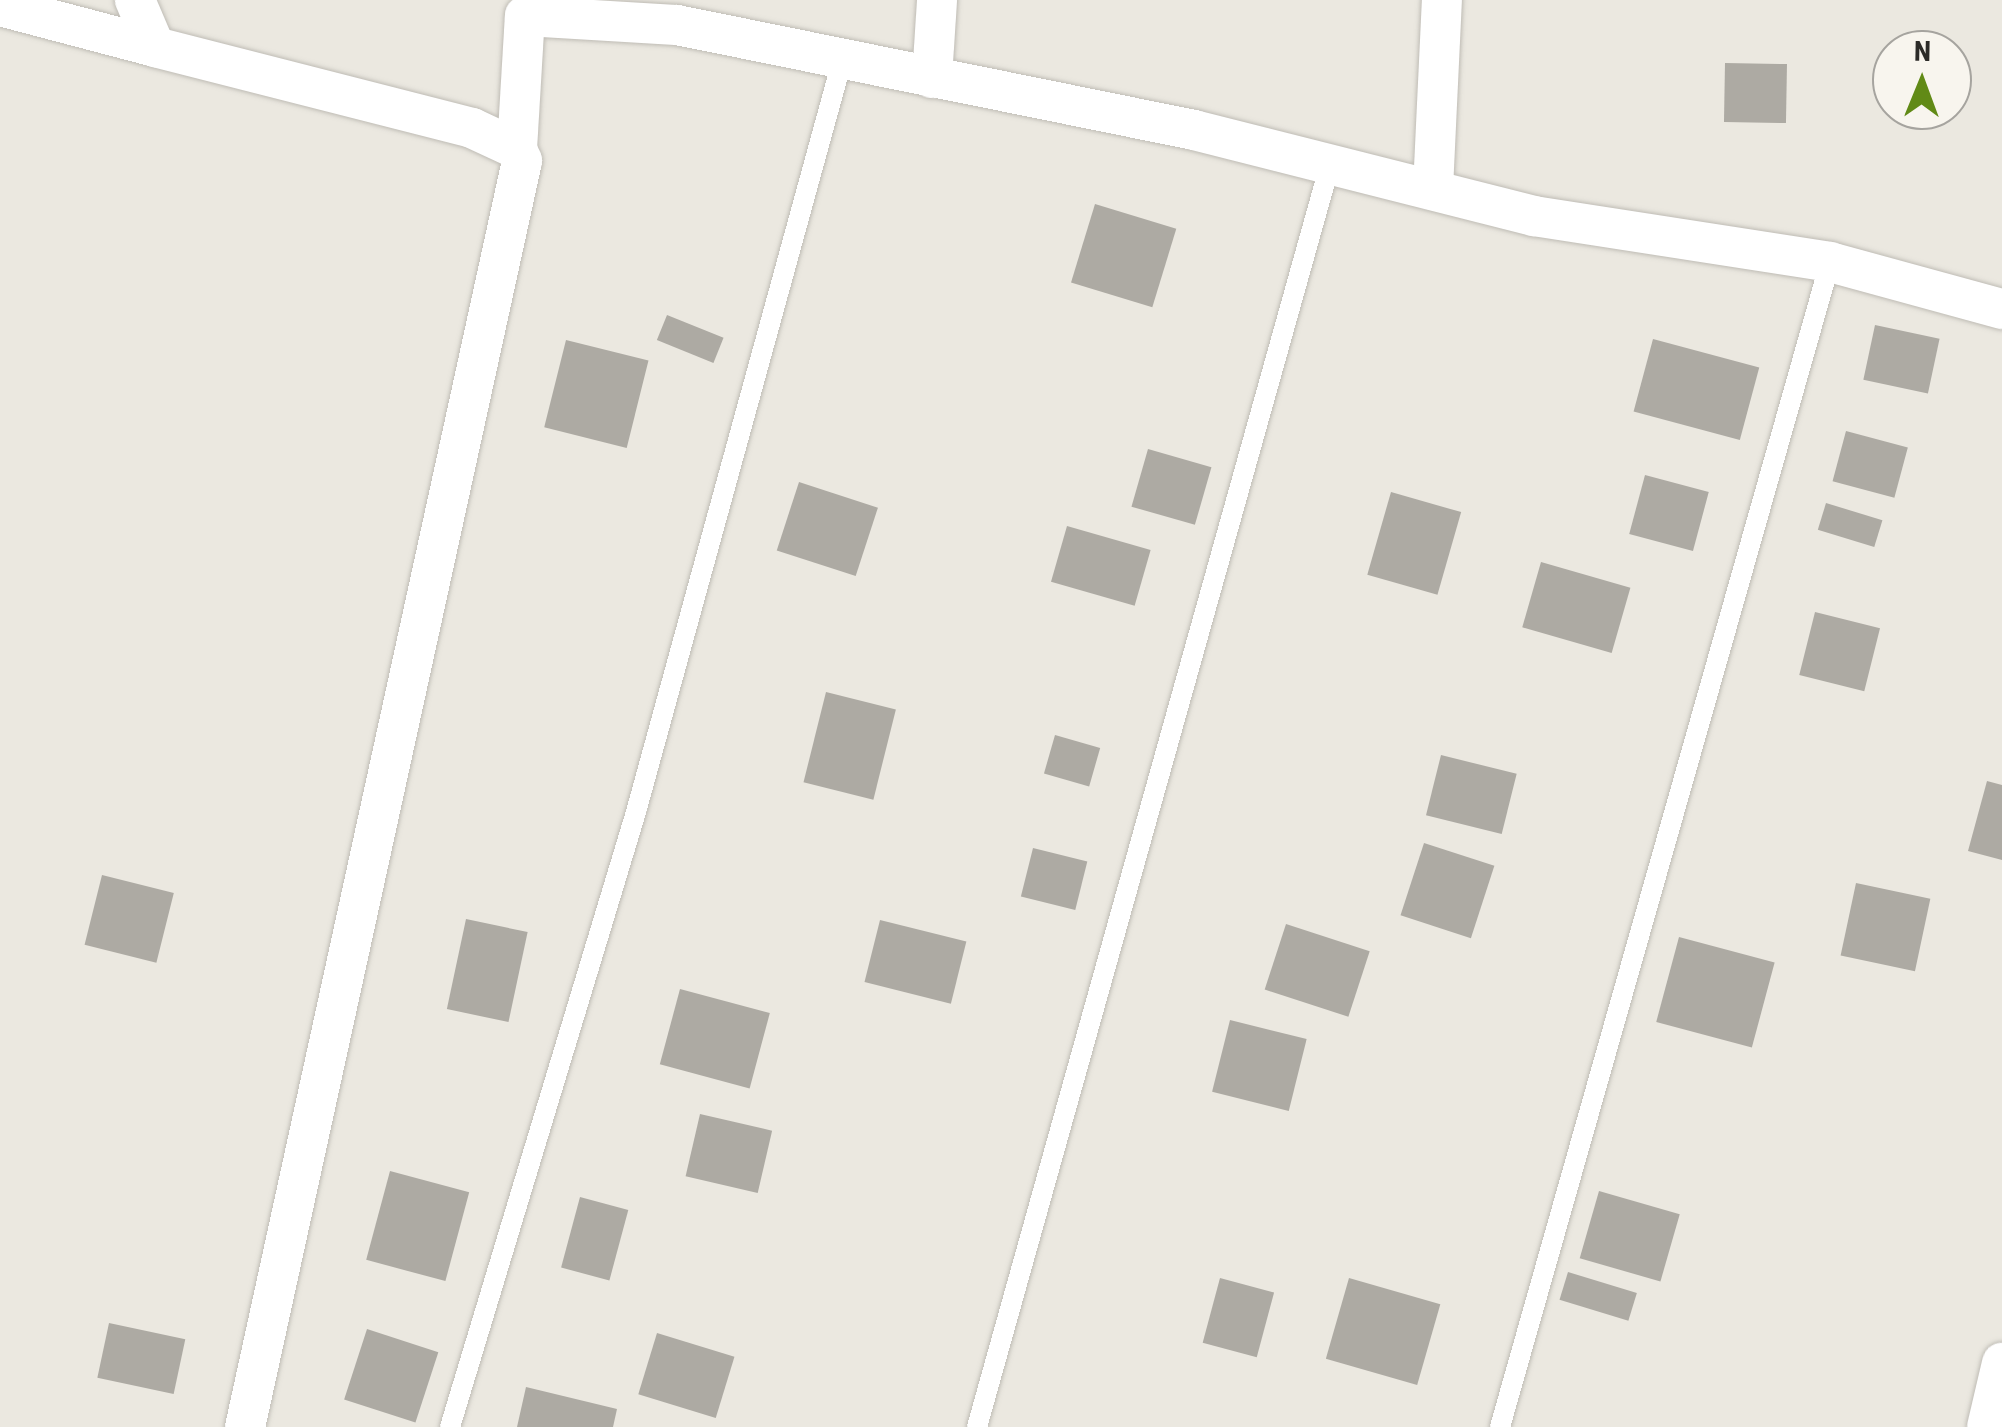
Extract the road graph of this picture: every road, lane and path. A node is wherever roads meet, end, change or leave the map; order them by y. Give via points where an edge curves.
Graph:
1 (135, 0) edge
2 (937, 0) edge
3 (1442, 0) edge
4 (0, 6) edge
5 (526, 8) edge
6 (154, 46) junction
7 (842, 61) junction
8 (932, 78) junction
9 (517, 149) junction
10 (1331, 161) junction
11 (1434, 189) junction
12 (1830, 262) junction
13 (2002, 309) edge
14 (2002, 1362) edge
15 (244, 1427) edge
16 (450, 1427) edge
17 (977, 1427) edge
18 (1500, 1427) edge
19 (1987, 1427) edge

1 - 6 street
2 - 8 street
3 - 11 street
4 - 6 street
5 - 7 street via 676,26
5 - 9 street
6 - 9 street via 472,128
7 - 8 street
7 - 16 lane via 636,812
8 - 10 street
9 - 15 street via 522,161
10 - 11 street
10 - 17 lane
11 - 12 street via 1534,216
12 - 13 street
12 - 18 lane
14 - 19 street

